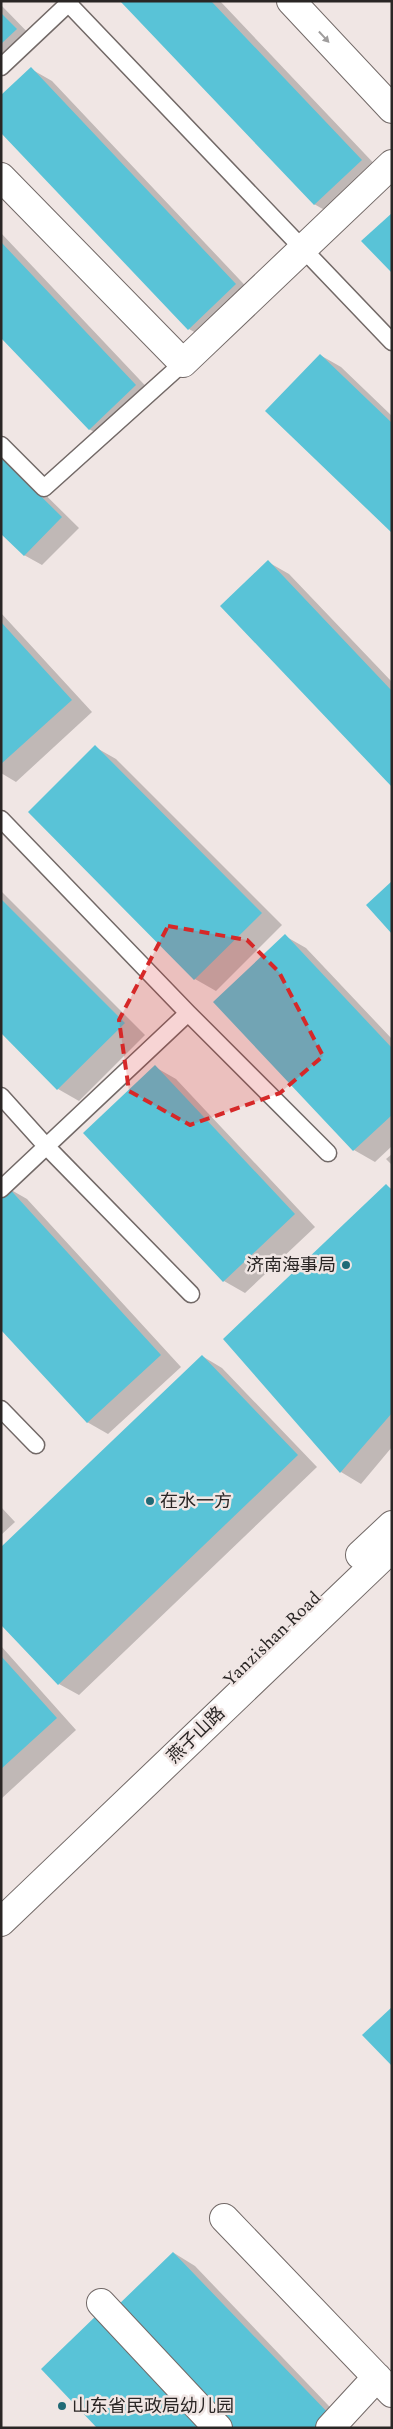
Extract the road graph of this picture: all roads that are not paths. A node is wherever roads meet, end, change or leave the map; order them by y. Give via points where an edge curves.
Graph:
1 (291, 1) edge
2 (69, 2) edge
3 (1, 67) edge
4 (392, 109) edge
5 (392, 164) edge
6 (1, 177) edge
7 (303, 249) junction
8 (392, 342) edge
9 (183, 363) junction
10 (1, 445) edge
11 (1, 819) edge
12 (188, 1013) junction
13 (1, 1096) edge
14 (46, 1146) junction
15 (328, 1153) dead end
16 (1, 1188) edge
17 (191, 1294) dead end
18 (1, 1409) edge
19 (36, 1445) dead end
20 (392, 1525) edge
21 (392, 1548) edge
22 (1, 1898) edge
23 (1, 1922) edge
24 (224, 2218) dead end
25 (101, 2303) dead end
26 (384, 2385) edge
27 (218, 2428) edge
28 (330, 2428) edge

1 -> 4 street
2 - 3 lane
2 - 7 lane
5 - 7 street
6 - 9 street
7 - 8 lane
7 - 9 street
9 - 10 lane via 44,488
11 - 12 lane
12 - 14 lane
12 - 15 lane
13 - 14 lane
14 - 16 lane
14 - 17 lane
18 - 19 lane
20 - 22 street, Yanzishan Road
21 - 23 street, 燕子山路
24 - 26 street
25 - 27 street
26 - 28 street

